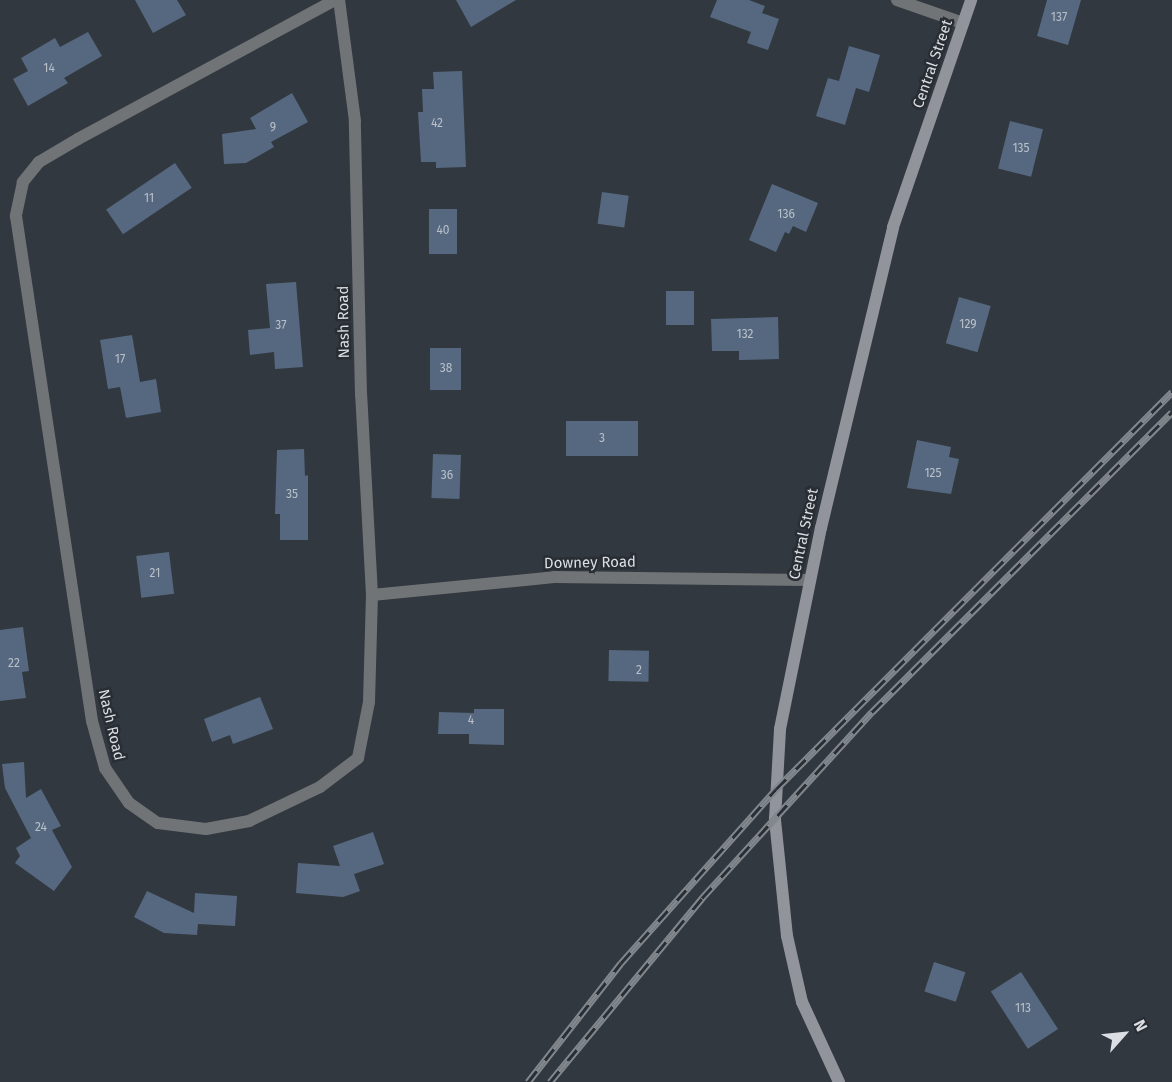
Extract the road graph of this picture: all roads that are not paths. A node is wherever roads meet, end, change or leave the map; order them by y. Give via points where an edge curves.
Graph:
1 (337, 0) edge
2 (897, 0) edge
3 (970, 0) edge
4 (963, 23) junction
5 (809, 580) junction
6 (372, 595) junction
7 (839, 1082) edge

1 - 6 street, Nash Road via 355,121 360,395
1 - 6 street, Nash Road via 39,162 23,182 16,216 92,721 105,768 129,803 158,823 206,829 249,821 320,787 358,758 369,702
2 - 4 street
3 - 4 street, Central Street
4 - 5 street, Central Street via 893,227
5 - 6 street, Downey Road via 554,577
5 - 7 street, Central Street via 780,729 775,819 787,936 800,991

